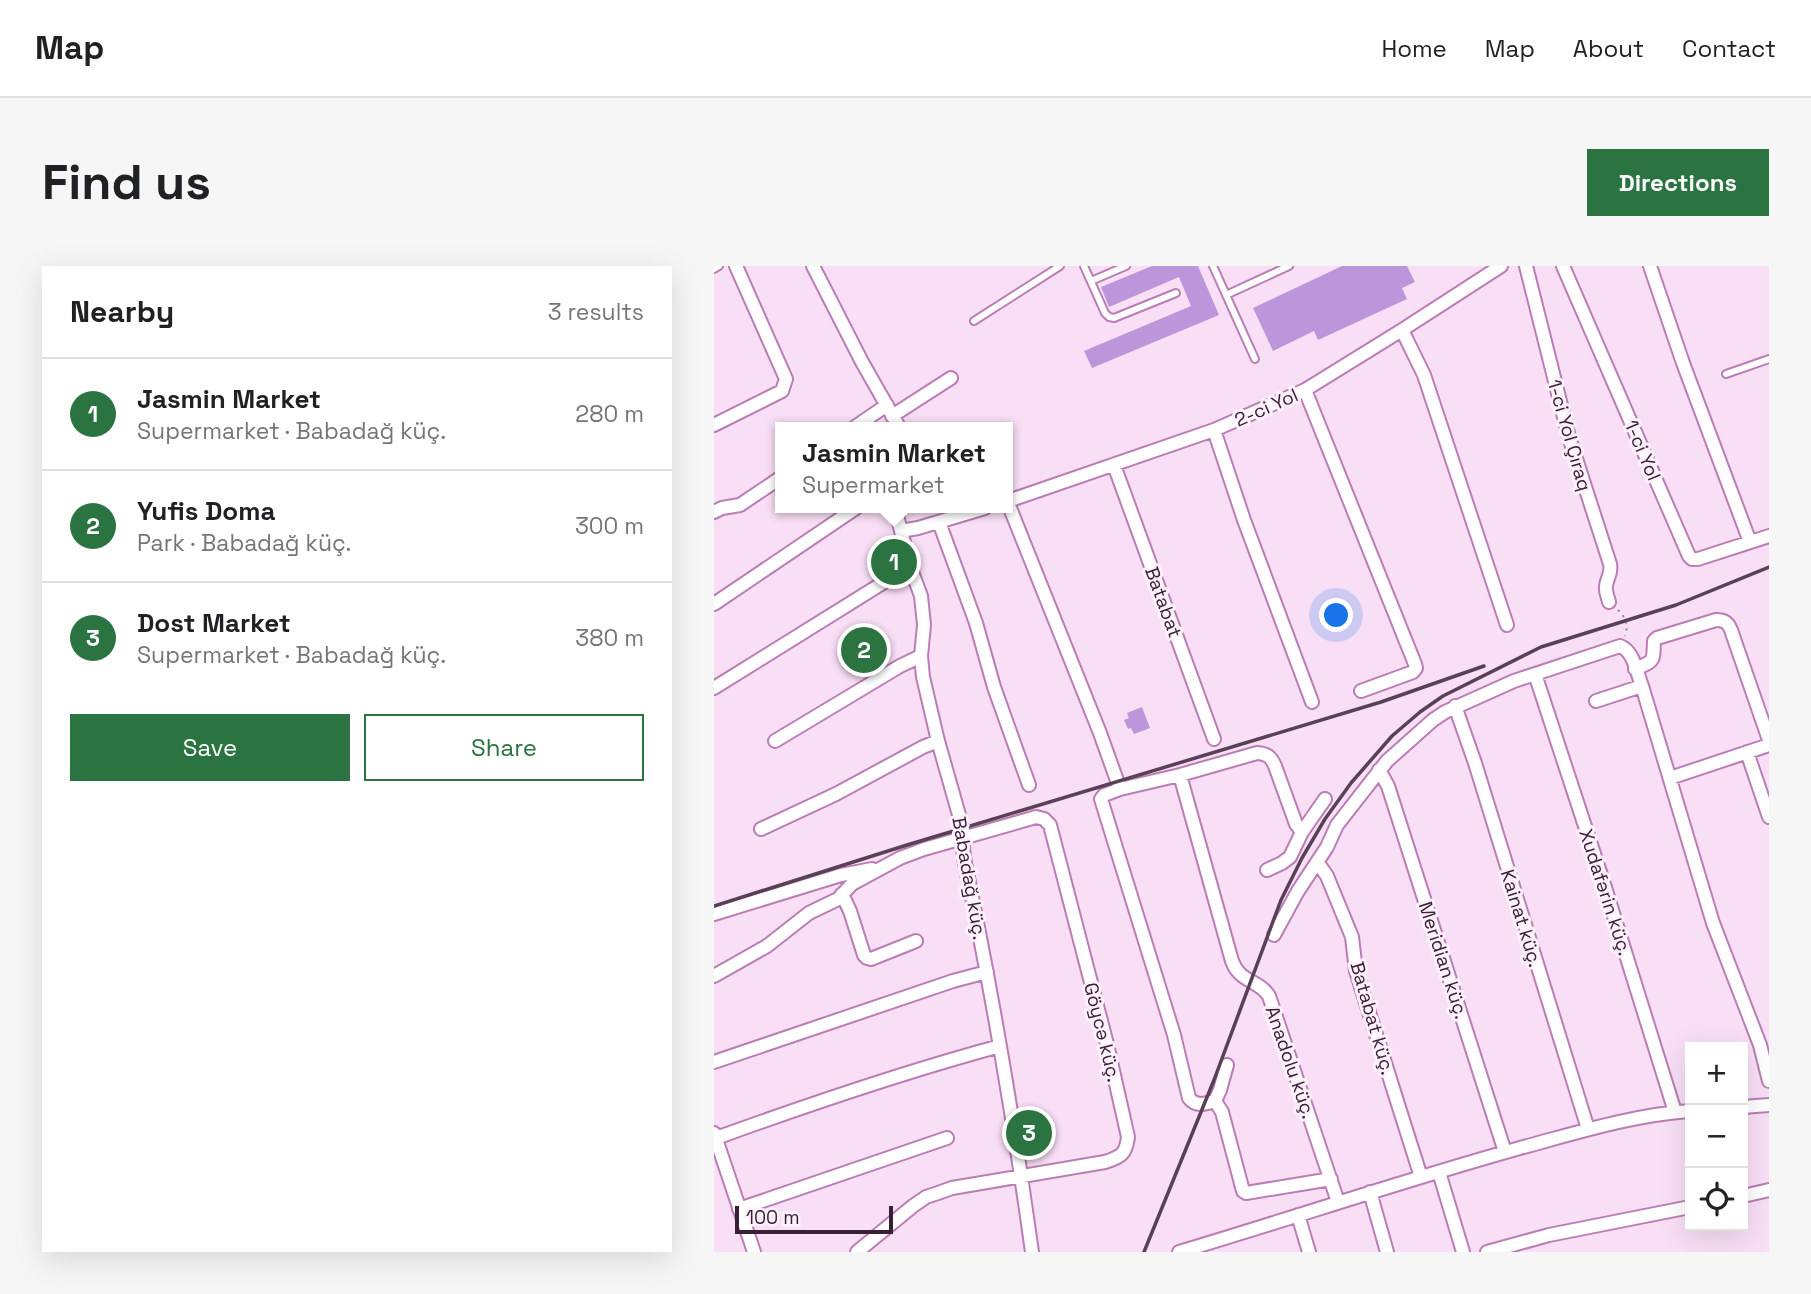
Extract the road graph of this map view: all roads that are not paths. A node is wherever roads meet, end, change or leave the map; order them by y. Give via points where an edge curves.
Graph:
1 (719, 266) edge
2 (736, 266) edge
3 (813, 266) edge
4 (1060, 266) edge
5 (1084, 266) edge
6 (1126, 266) edge
7 (1213, 266) edge
8 (1289, 266) edge
9 (1501, 266) edge
10 (1526, 266) edge
11 (1563, 266) edge
12 (1650, 266) edge
13 (714, 269) edge
14 (1091, 281) junction
15 (1175, 293) dead end
16 (1226, 295) junction
17 (974, 321) dead end
18 (1402, 330) junction
19 (1255, 359) dead end
20 (1769, 359) edge
21 (1726, 374) dead end
22 (951, 378) dead end
23 (1305, 390) junction
24 (893, 416) edge
25 (872, 422) edge
26 (714, 425) edge
27 (1214, 430) junction
28 (1114, 466) junction
29 (775, 481) edge
30 (1013, 500) edge
31 (714, 512) edge
32 (849, 513) edge
33 (896, 513) edge
34 (969, 513) edge
35 (1012, 513) edge
36 (939, 522) junction
37 (901, 531) junction
38 (1769, 536) edge
39 (1750, 542) junction
40 (911, 569) junction
41 (1609, 602) road end
42 (714, 604) edge
43 (1507, 625) dead end
44 (921, 656) junction
45 (1635, 669) junction
46 (1535, 674) junction
47 (1642, 686) junction
48 (714, 688) edge
49 (1361, 691) dead end
50 (1595, 701) dead end
51 (1312, 702) dead end
52 (1455, 706) junction
53 (1214, 739) dead end
54 (775, 741) dead end
55 (938, 741) junction
56 (1769, 742) edge
57 (1747, 752) junction
58 (1379, 770) junction
59 (1180, 775) junction
60 (1670, 778) junction
61 (1029, 785) dead end
62 (1120, 789) junction
63 (1325, 799) dead end
64 (1769, 817) edge
65 (761, 829) dead end
66 (1302, 832) junction
67 (963, 837) junction
68 (1318, 863) junction
69 (884, 867) junction
70 (1267, 870) dead end
71 (842, 894) junction
72 (714, 914) edge
73 (1274, 935) dead end
74 (916, 942) dead end
75 (988, 972) junction
76 (714, 976) edge
77 (1000, 1046) junction
78 (714, 1062) edge
79 (1227, 1065) dead end
80 (1769, 1081) edge
81 (1215, 1101) junction
82 (1769, 1105) edge
83 (1748, 1107) edge
84 (1685, 1111) edge
85 (1675, 1112) junction
86 (1588, 1129) junction
87 (715, 1135) edge
88 (947, 1138) dead end
89 (1505, 1152) junction
90 (1439, 1172) junction
91 (1022, 1176) junction
92 (1421, 1177) junction
93 (1331, 1179) junction
94 (1769, 1190) edge
95 (1370, 1192) junction
96 (1748, 1195) edge
97 (1338, 1202) junction
98 (1685, 1208) edge
99 (739, 1209) junction
100 (1298, 1215) junction
101 (1227, 1238) junction
102 (754, 1252) edge
103 (856, 1252) edge
104 (1032, 1252) edge
105 (1180, 1252) edge
106 (1231, 1252) edge
107 (1310, 1252) edge
108 (1387, 1252) edge
109 (1463, 1252) edge
110 (1487, 1252) edge

1 - 13 lane
2 - 26 street via 786,379 782,391
3 - 24 street
4 - 17 lane
5 - 14 lane
6 - 14 lane
7 - 16 lane
8 - 16 lane
9 - 18 street, 2-ci Yol
10 - 41 street, 1-ci Yol Çıraq via 1569,437 1610,565 1606,583
11 - 39 street, 1-ci Yol via 1689,556 1698,559
12 - 39 street
14 - 15 lane via 1109,317
16 - 19 lane
18 - 23 street, 2-ci Yol
18 - 43 street via 1424,375
20 - 21 lane
22 - 24 street
23 - 27 street, 2-ci Yol
23 - 49 street via 1416,668
24 - 25 street
27 - 28 street, 2-ci Yol
27 - 51 street
28 - 30 street, 2-ci Yol
28 - 53 street, Batabat
29 - 31 street via 740,505
32 - 42 street
33 - 37 street, Babadağ küç.
34 - 36 street
35 - 62 street
36 - 37 street
36 - 61 street
37 - 40 street, Babadağ küç.
38 - 39 street, 1-ci Yol
40 - 44 street, Babadağ küç. via 923,610
40 - 48 street
44 - 54 street
44 - 55 street, Babadağ küç.
45 - 46 street via 1620,646
45 - 47 street
45 - 56 street via 1654,658 1657,638 1723,620 1731,631
46 - 52 street
46 - 85 street, Xudafərin küç.
47 - 50 street
47 - 60 street
52 - 58 street
52 - 86 street, Kainat küç.
55 - 65 street
55 - 67 street, Babadağ küç.
56 - 57 street
57 - 60 street
57 - 64 street
58 - 68 street via 1337,825
58 - 89 street, Meridian küç. via 1388,786
59 - 62 street
59 - 66 street via 1266,754
59 - 93 street, Anadolu küç. via 1232,961 1238,974 1269,996
60 - 80 street via 1713,923
62 - 81 street via 1101,799 1189,1098 1197,1104
63 - 66 street
66 - 70 street via 1290,856
67 - 69 street
67 - 75 street, Babadağ küç.
67 - 91 street, Göycə küç. via 1036,817 1050,825 1128,1137 1127,1148 1114,1159
68 - 73 street
68 - 92 street, Batabat küç. via 1352,937 1356,971
69 - 71 street
69 - 72 street via 841,875
71 - 74 street via 867,958
71 - 76 street
75 - 77 street, Babadağ küç.
75 - 78 street
77 - 87 street
77 - 91 street, Babadağ küç.
79 - 81 street
81 - 93 street via 1243,1191
82 - 83 street
84 - 85 street
85 - 86 street
86 - 89 street
87 - 99 street
88 - 99 street
89 - 90 street
90 - 92 street
90 - 109 street
91 - 103 street, Göycə küç. via 926,1197
91 - 104 street, Babadağ küç.
92 - 95 street
93 - 97 street, Anadolu küç.
94 - 96 street
95 - 97 street
95 - 108 street
97 - 100 street
98 - 110 street
99 - 102 street
100 - 101 street
100 - 107 street
101 - 105 street
101 - 106 street

